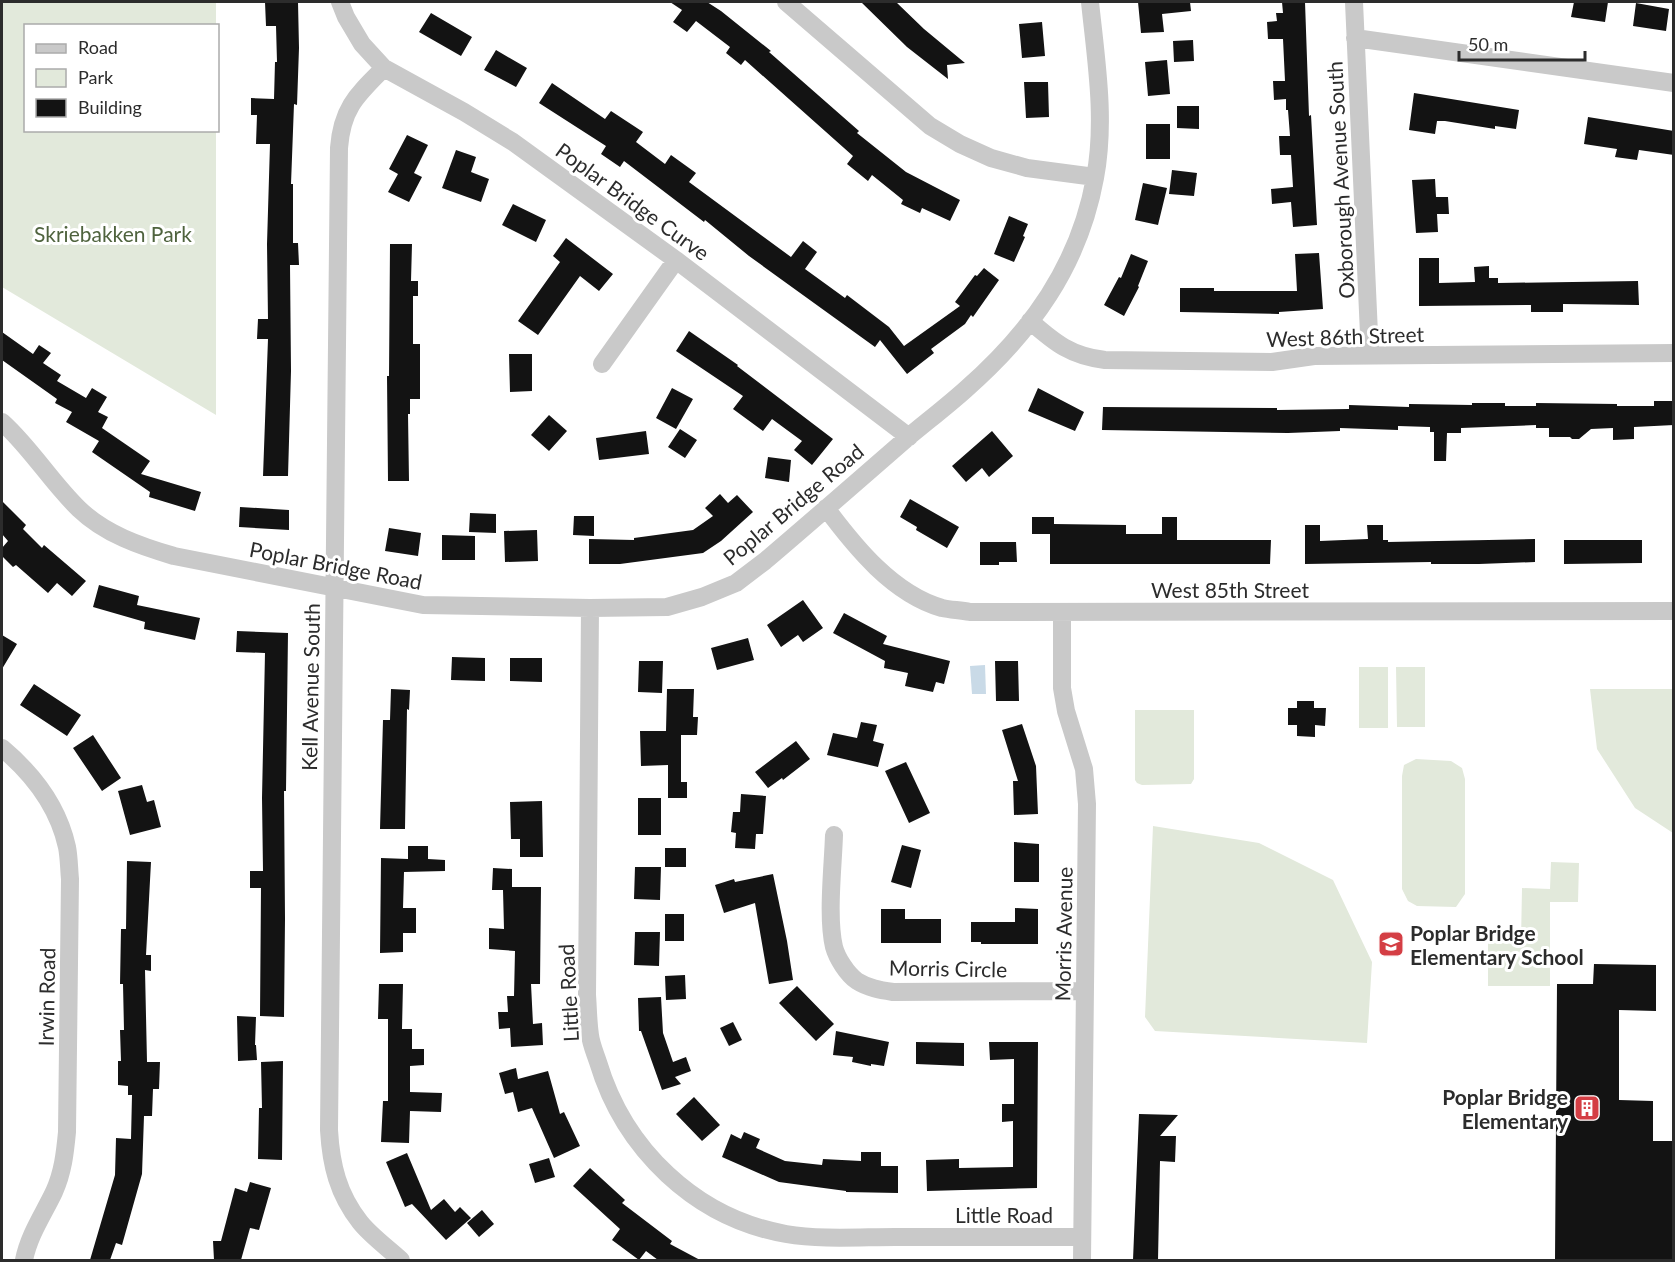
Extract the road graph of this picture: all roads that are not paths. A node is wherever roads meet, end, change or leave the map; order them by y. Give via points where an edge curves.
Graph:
1 (340, 2) edge
2 (786, 2) edge
3 (1090, 2) edge
4 (1354, 2) edge
5 (1355, 38) junction
6 (384, 68) junction
7 (1674, 83) edge
8 (1095, 177) junction
9 (676, 260) junction
10 (1030, 321) junction
11 (1674, 353) edge
12 (1370, 356) junction
13 (602, 364) dead end
14 (2, 423) edge
15 (909, 437) junction
16 (826, 508) junction
17 (334, 588) junction
18 (590, 608) junction
19 (1674, 611) edge
20 (1062, 612) junction
21 (2, 748) edge
22 (834, 835) dead end
23 (1084, 991) junction
24 (1082, 1237) junction
25 (24, 1260) edge
26 (401, 1260) edge
27 (1082, 1260) edge

1 - 6 street, Poplar Bridge Curve via 362,44
2 - 8 street via 930,126 960,144 1027,168
3 - 8 street, Poplar Bridge Road via 1099,88
4 - 5 street, Oxborough Avenue South
5 - 7 street
5 - 12 street, Oxborough Avenue South
6 - 9 street, Poplar Bridge Curve via 513,142
6 - 17 street, Kell Avenue South via 359,93 340,129
8 - 10 street, Poplar Bridge Road via 1084,224 1069,261
9 - 13 street
9 - 15 street, Poplar Bridge Curve
10 - 12 street, West 86th Street via 1070,351 1105,360 1272,362 1314,356
10 - 15 street, Poplar Bridge Road via 1010,347
11 - 12 street, West 86th Street
14 - 17 street, Poplar Bridge Road via 80,510 140,546
15 - 16 street, Poplar Bridge Road
16 - 18 street, Poplar Bridge Road via 736,583 667,607
16 - 20 street, West 85th Street via 896,586 919,599 942,608 970,612
17 - 18 street, Poplar Bridge Road via 423,605
17 - 26 street, Kell Avenue South via 330,1156 348,1205 361,1223
18 - 24 street, Little Road via 590,1036 619,1115 643,1150 673,1180 707,1205 786,1234
19 - 20 street, West 85th Street
20 - 23 street, Morris Avenue via 1062,688 1084,769 1087,804
21 - 25 street, Irwin Road via 41,789 57,816 67,847 70,879 64,1163
22 - 23 street, Morris Circle via 833,940 844,966 856,980 892,992
23 - 24 street, Morris Avenue
24 - 27 street, Morris Avenue

